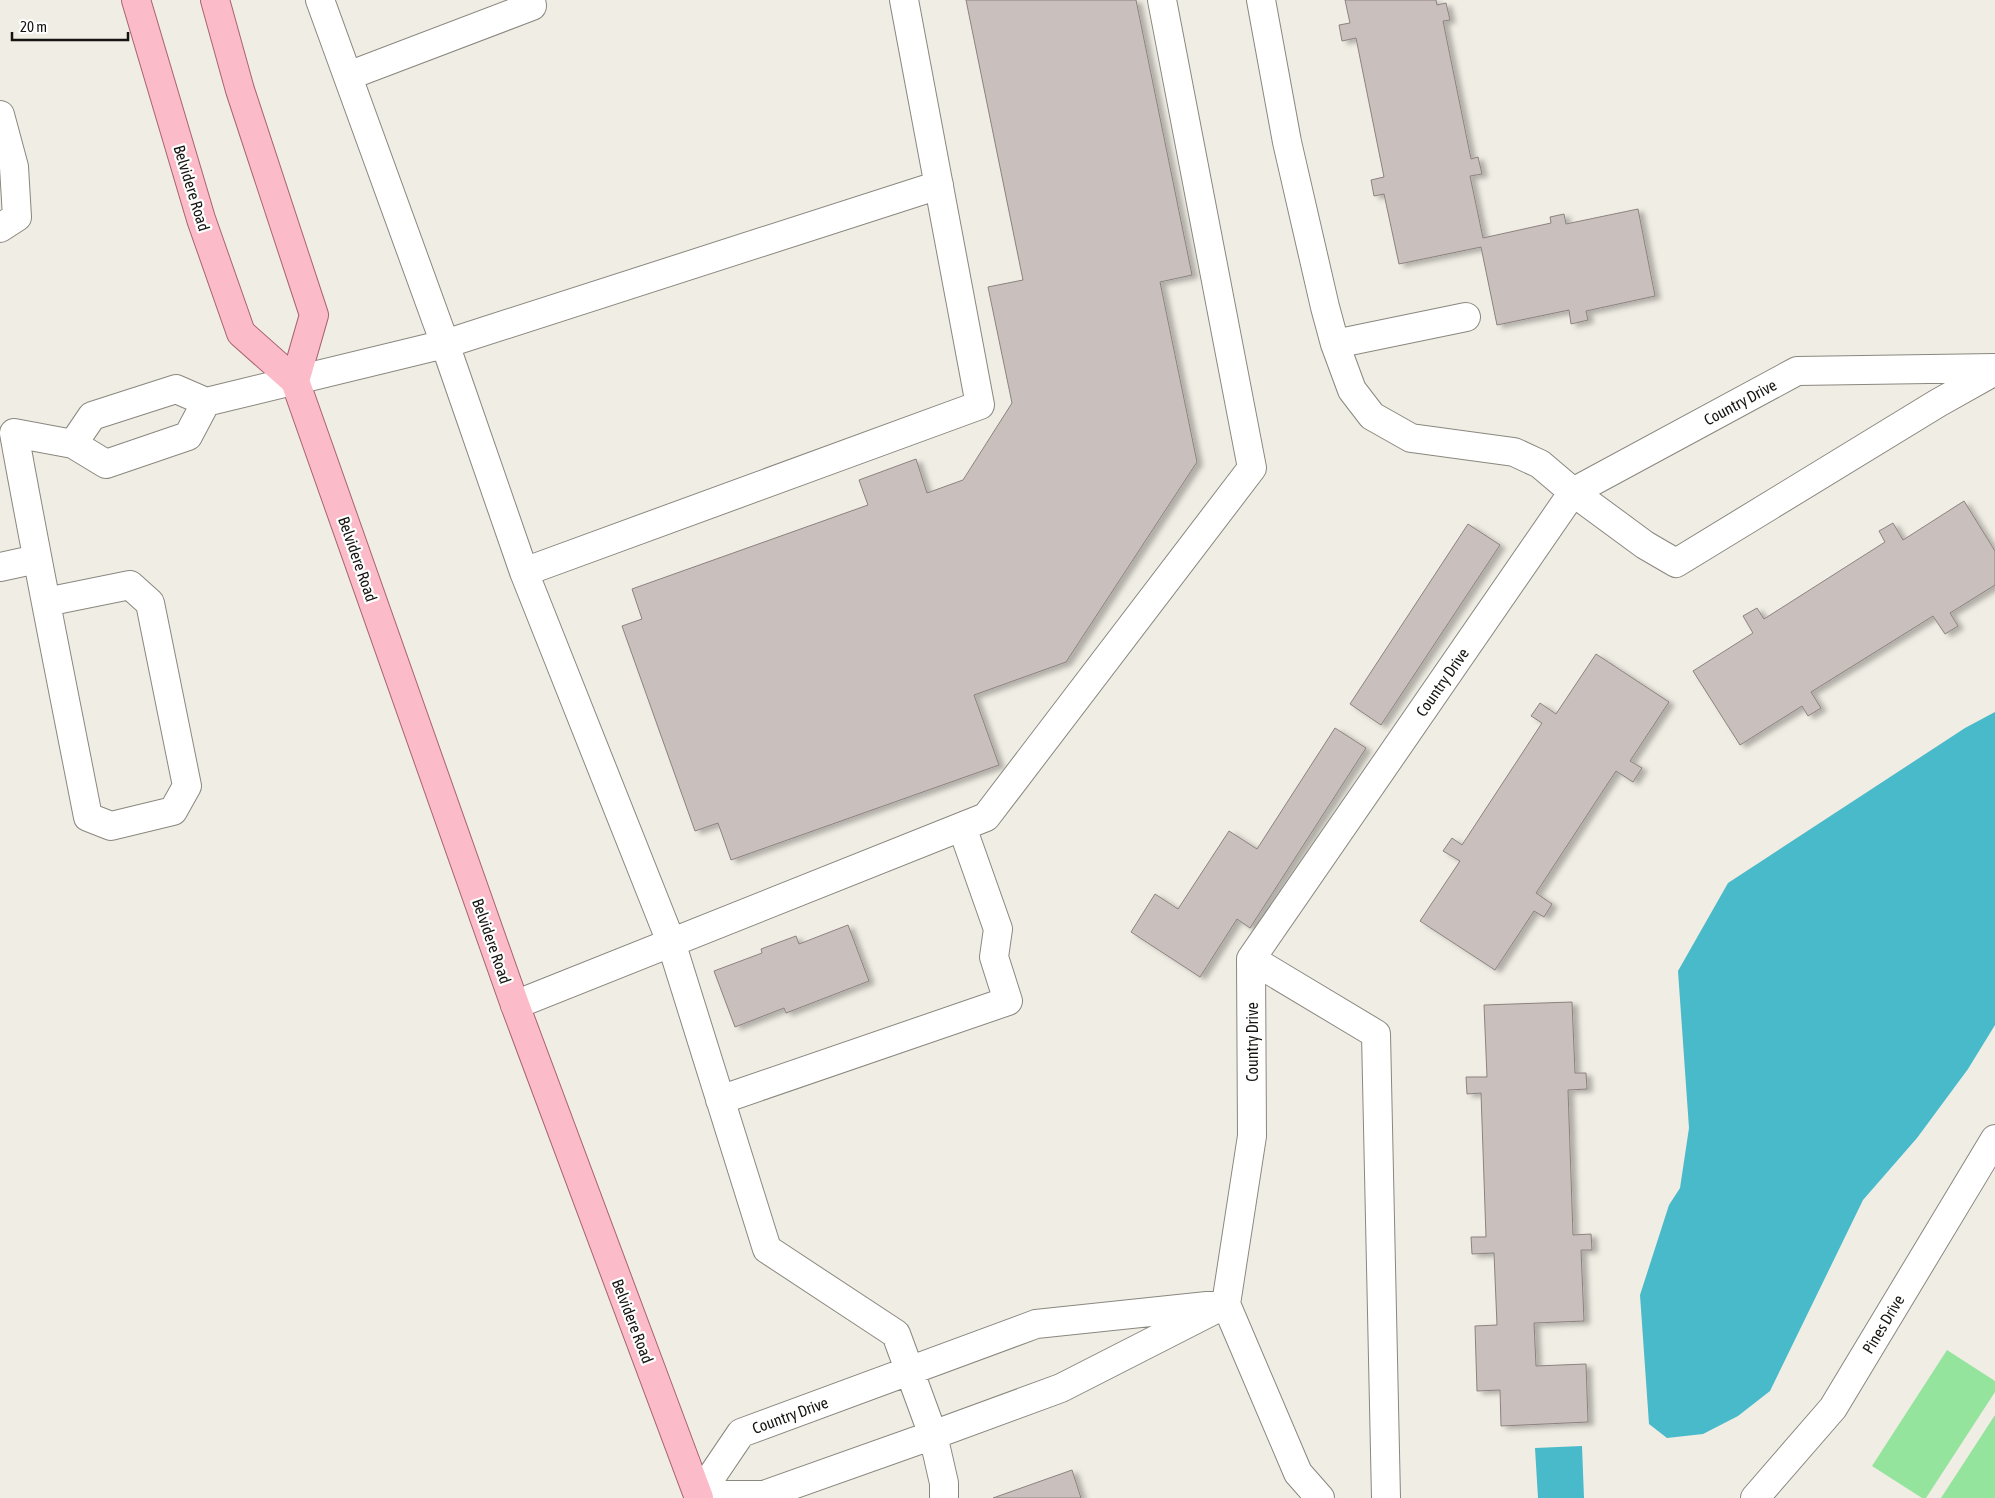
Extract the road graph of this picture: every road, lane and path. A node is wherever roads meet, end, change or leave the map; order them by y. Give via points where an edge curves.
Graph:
1 (136, 0) edge
2 (216, 0) edge
3 (320, 0) edge
4 (531, 0) edge
5 (904, 0) edge
6 (1162, 0) edge
7 (1260, 0) edge
8 (348, 76) junction
9 (0, 115) edge
10 (939, 184) junction
11 (0, 228) edge
12 (1466, 317) dead end
13 (445, 344) junction
14 (1335, 344) junction
15 (1995, 369) edge
16 (295, 381) junction
17 (206, 402) junction
18 (7, 428) edge
19 (73, 444) junction
20 (1573, 492) junction
21 (37, 559) junction
22 (0, 567) edge
23 (524, 572) junction
24 (46, 602) junction
25 (962, 826) junction
26 (671, 942) junction
27 (1251, 959) junction
28 (515, 1005) junction
29 (720, 1100) junction
30 (1995, 1139) edge
31 (1226, 1304) junction
32 (909, 1371) junction
33 (933, 1435) junction
34 (699, 1497) edge
35 (944, 1498) edge
36 (1320, 1498) edge
37 (1386, 1498) edge
38 (1755, 1498) edge

1 - 16 main road, Belvidere Road via 201,219 241,333
2 - 16 main road via 240,90 314,315
3 - 8 street
4 - 8 street via 532,6
5 - 10 street
6 - 25 street via 1252,468 986,817
7 - 14 street via 1287,142
8 - 13 street
9 - 11 street via 14,167 17,217
10 - 13 street
10 - 23 street via 980,405
12 - 14 street
13 - 16 street
13 - 23 street
14 - 20 street via 1352,390 1372,416 1411,438 1514,452 1540,464
15 - 20 street, Country Drive via 1797,371
15 - 20 street via 1676,563 1645,545
16 - 17 street
16 - 28 main road, Belvidere Road
17 - 19 street via 176,390 167,392 92,416
17 - 19 street via 188,436 106,464
18 - 19 street
18 - 21 street
20 - 27 street, Country Drive
21 - 22 street
21 - 24 street
23 - 26 street
24 - 24 street via 88,816 111,826 173,811 187,786 150,603 130,585
25 - 26 street
25 - 29 street via 998,929 994,957 1008,1001
26 - 28 street
26 - 29 street
27 - 31 street, Country Drive via 1252,1136
27 - 37 street via 1376,1034
28 - 34 main road, Belvidere Road
29 - 32 street via 767,1249 896,1334
30 - 38 street, Pines Drive via 1833,1408
31 - 32 street, Country Drive via 1036,1324
31 - 33 street via 1061,1388
31 - 36 street via 1298,1473
32 - 33 street
32 - 34 street, Country Drive via 741,1433
33 - 34 street via 764,1495
33 - 35 street via 944,1483

